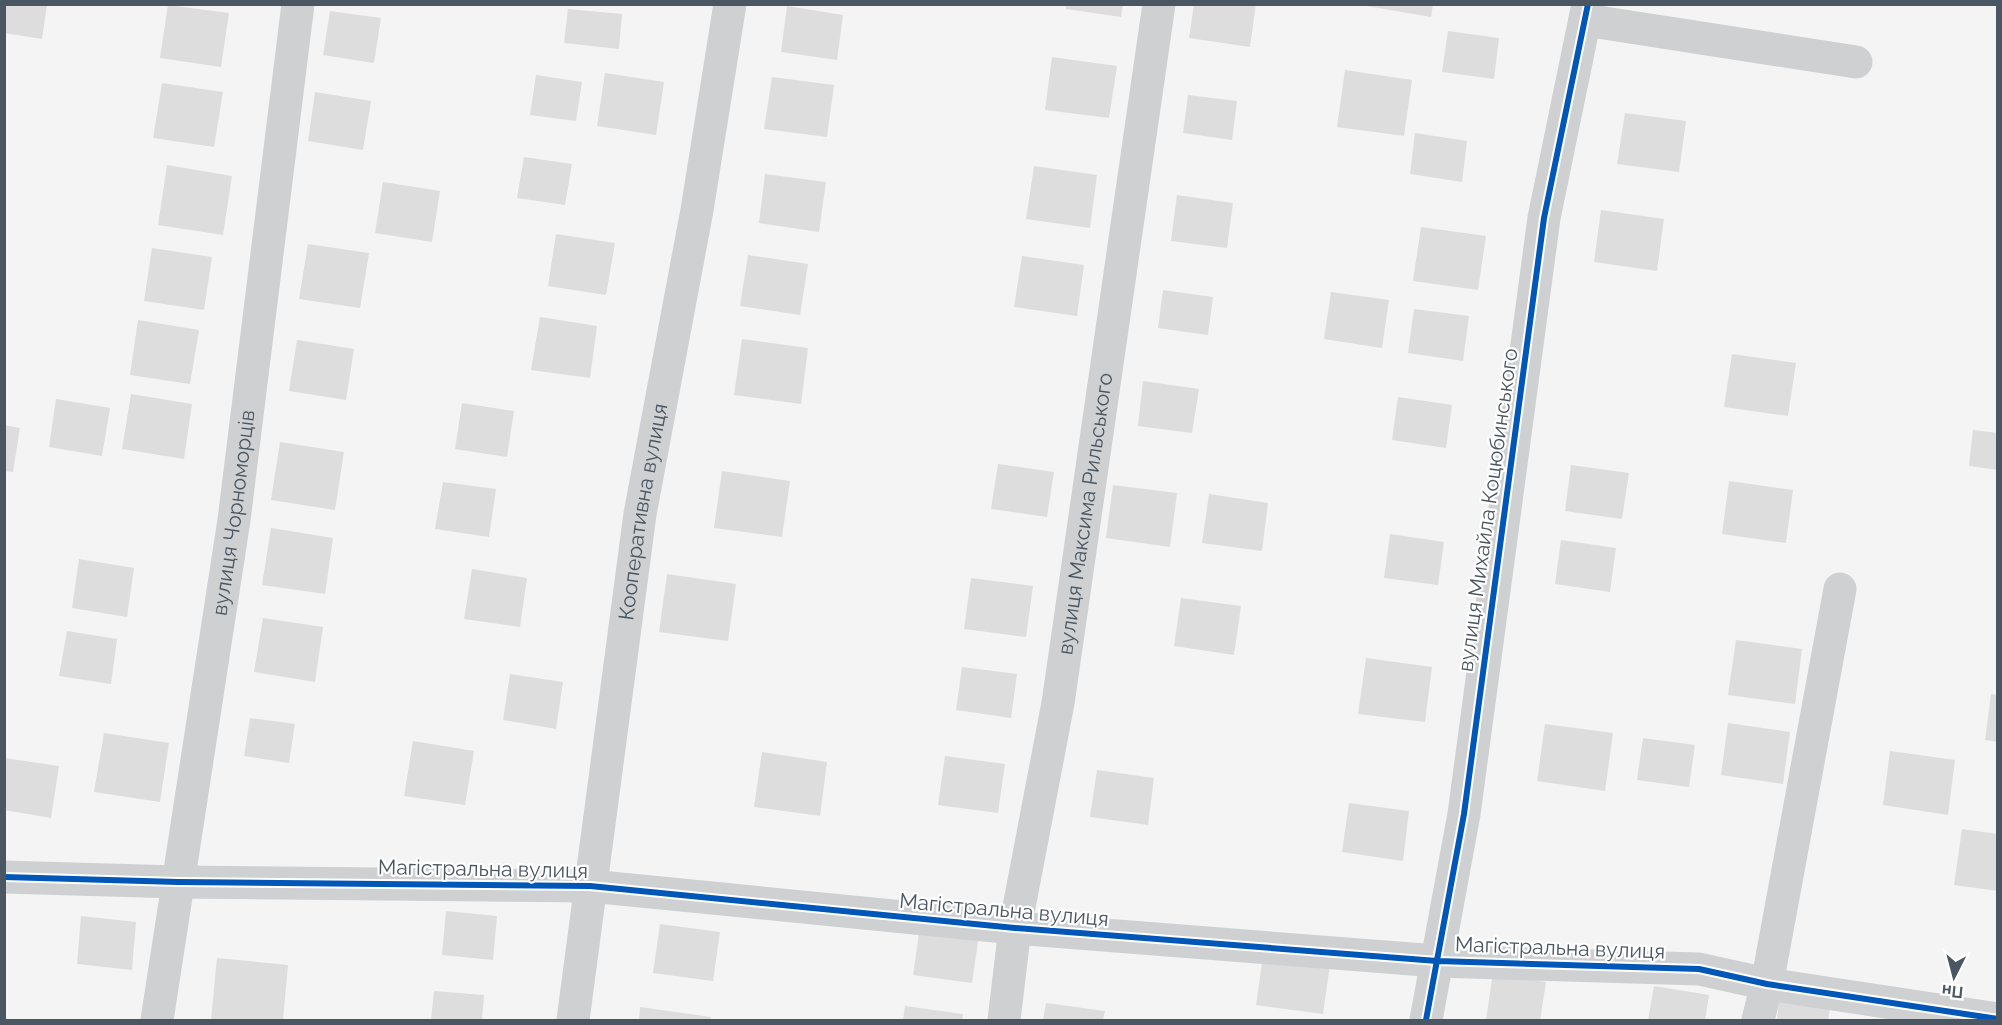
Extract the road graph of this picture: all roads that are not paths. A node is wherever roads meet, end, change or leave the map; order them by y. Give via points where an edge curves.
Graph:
1 (298, 4) edge
2 (729, 4) edge
3 (1159, 4) edge
4 (1586, 12) edge
5 (1856, 62) dead end
6 (1840, 589) dead end
7 (4, 877) edge
8 (178, 882) junction
9 (590, 886) junction
10 (1015, 928) junction
11 (1437, 962) junction
12 (1767, 984) junction
13 (1998, 1019) edge
14 (157, 1020) edge
15 (573, 1020) edge
16 (1004, 1020) edge
17 (1426, 1020) edge
18 (1758, 1020) edge

1 - 8 street, вулиця Чорноморців via 234,520
2 - 9 street, Кооперативна вулиця via 697,210 640,513
3 - 10 street, вулиця Максима Рильського via 1058,703
4 - 5 street, вулиця Михайла Коцюбинського
4 - 11 street, вулиця Михайла Коцюбинського via 1544,218 1464,814
6 - 12 street
7 - 8 street, Магістральна вулиця
8 - 9 street, Магістральна вулиця
8 - 14 street, вулиця Чорноморців
9 - 10 street, Магістральна вулиця
9 - 15 street, Кооперативна вулиця
10 - 11 street, Магістральна вулиця
10 - 16 street, вулиця Максима Рильського
11 - 12 street, Магістральна вулиця via 1700,969
11 - 17 street, вулиця Михайла Коцюбинського
12 - 13 street, Магістральна вулиця
12 - 18 street

